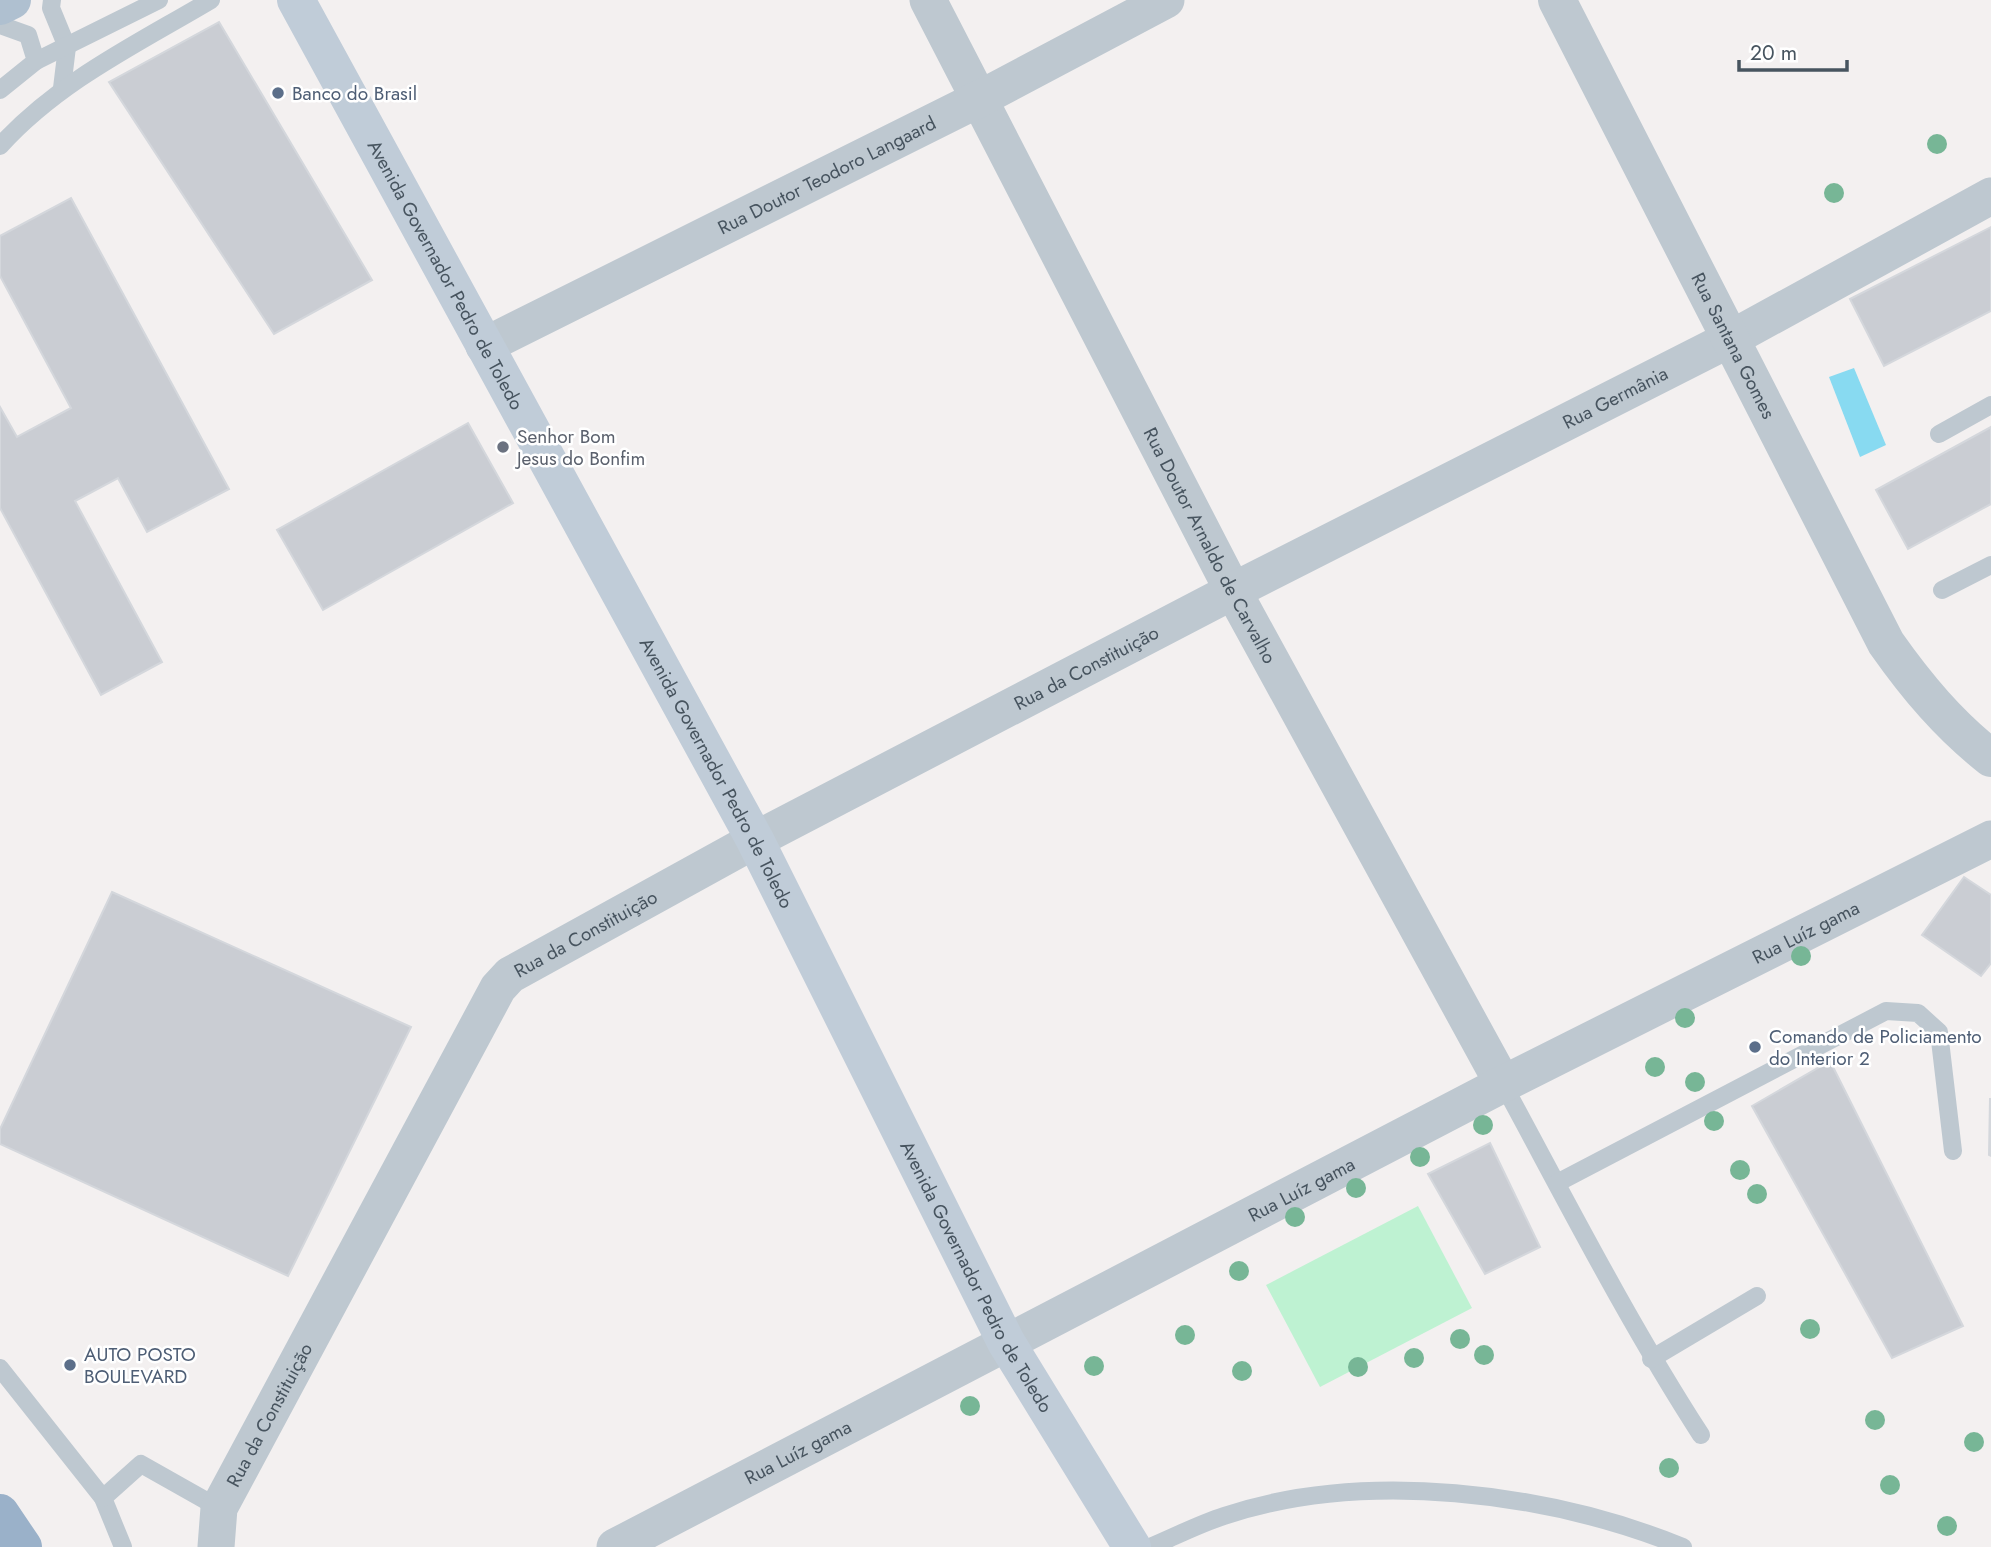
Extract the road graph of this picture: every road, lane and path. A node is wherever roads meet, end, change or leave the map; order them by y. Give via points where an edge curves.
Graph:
1 (12, 0) edge
2 (52, 0) edge
3 (159, 0) edge
4 (211, 0) edge
5 (296, 0) edge
6 (928, 0) edge
7 (1166, 0) edge
8 (1557, 0) edge
9 (0, 6) edge
10 (0, 25) edge
11 (67, 47) junction
12 (36, 61) junction
13 (62, 88) junction
14 (0, 90) edge
15 (979, 99) junction
16 (0, 146) edge
17 (1991, 196) edge
18 (1732, 338) junction
19 (484, 346) junction
20 (1991, 405) edge
21 (1939, 434) dead end
22 (1991, 565) edge
23 (1942, 590) dead end
24 (1233, 591) junction
25 (1991, 758) edge
26 (1991, 839) edge
27 (755, 840) junction
28 (1503, 1084) junction
29 (1953, 1151) dead end
30 (1557, 1183) junction
31 (1758, 1296) dead end
32 (1006, 1342) junction
33 (1651, 1359) junction
34 (0, 1368) edge
35 (1701, 1435) dead end
36 (103, 1498) junction
37 (219, 1508) junction
38 (0, 1513) edge
39 (23, 1547) edge
40 (124, 1547) edge
41 (216, 1547) edge
42 (615, 1547) edge
43 (1132, 1547) edge
44 (1150, 1547) edge
45 (1683, 1547) edge

1 - 9 main road
2 - 11 lane
3 - 11 lane
4 - 13 lane
5 - 19 main road, Avenida Governador Pedro de Toledo
6 - 15 street, Rua Doutor Arnaldo de Carvalho
7 - 15 street, Rua Doutor Teodoro Langaard
8 - 18 street, Rua Santana Gomes
10 - 12 lane via 27,35
11 - 12 lane
11 - 13 lane
12 - 14 lane
13 - 16 lane
15 - 19 street, Rua Doutor Teodoro Langaard
15 - 24 street, Rua Doutor Arnaldo de Carvalho
17 - 18 street, Rua Germânia
18 - 24 street, Rua Germânia
18 - 25 street, Rua Santana Gomes via 1886,643 1917,688
19 - 27 main road, Avenida Governador Pedro de Toledo
20 - 21 lane
22 - 23 lane
24 - 27 street, Rua da Constituição
24 - 28 street, Rua Doutor Arnaldo de Carvalho
26 - 28 street, Rua Luíz gama
27 - 32 main road, Avenida Governador Pedro de Toledo
27 - 37 street, Rua da Constituição via 504,980
28 - 30 lane
28 - 32 street, Rua Luíz gama
29 - 30 lane via 1939,1032 1917,1013 1886,1012
30 - 33 lane
31 - 33 lane
32 - 42 street, Rua Luíz gama
32 - 43 main road, Avenida Governador Pedro de Toledo
33 - 35 lane
34 - 36 lane
36 - 37 lane via 141,1464
36 - 40 lane
37 - 41 street, Rua da Constituição
38 - 39 highway
44 - 45 lane via 1224,1516 1296,1499 1435,1492 1578,1513

